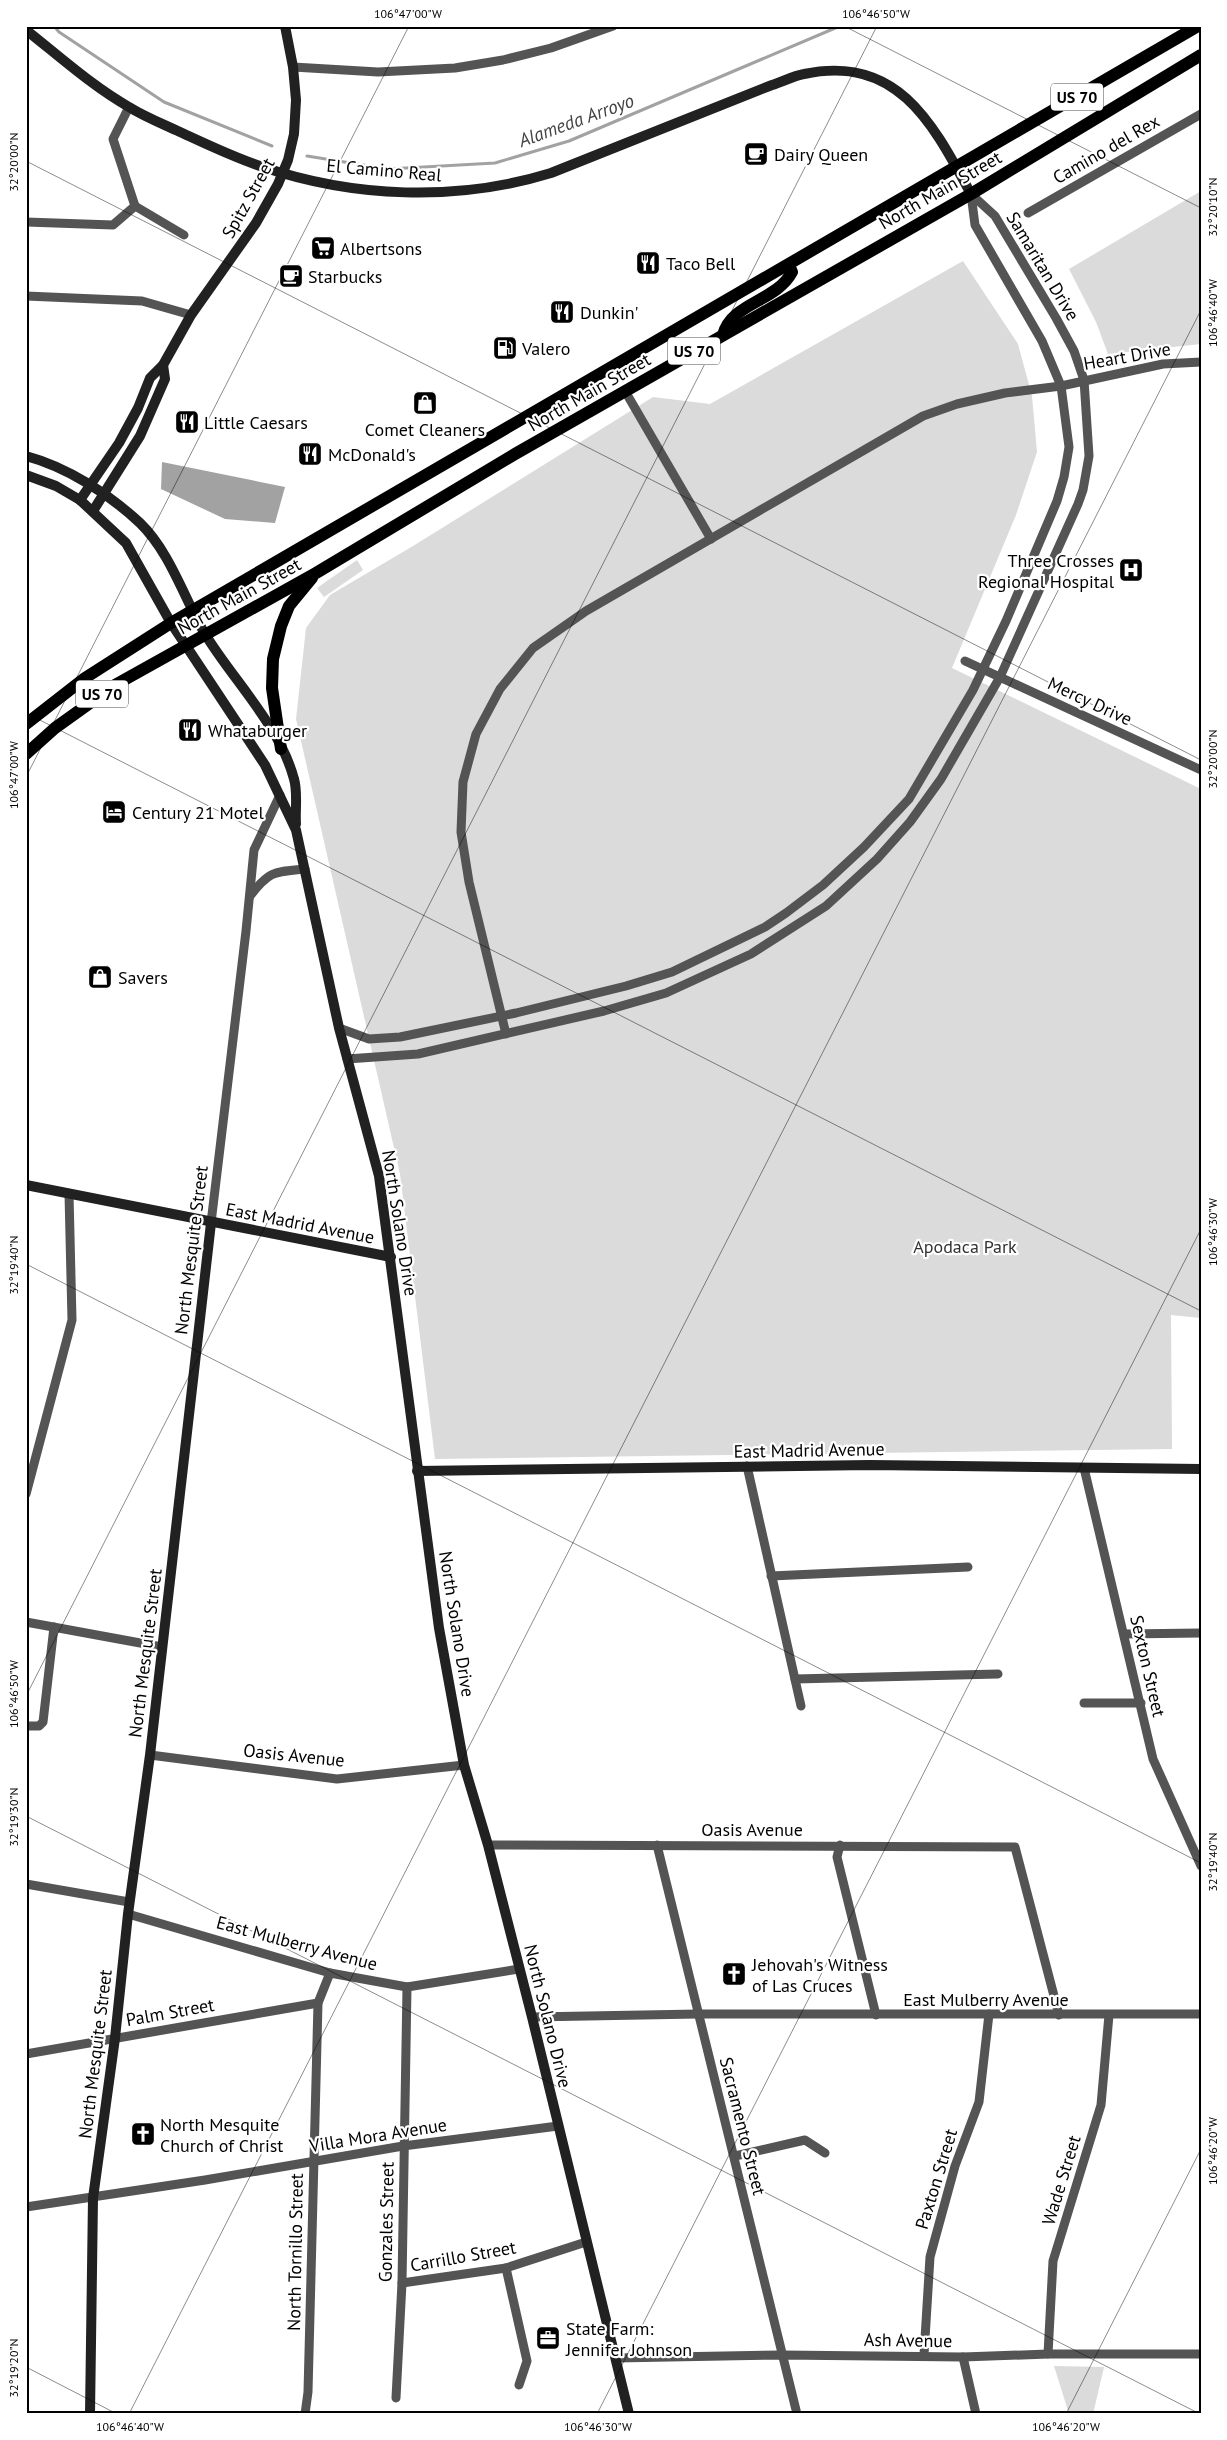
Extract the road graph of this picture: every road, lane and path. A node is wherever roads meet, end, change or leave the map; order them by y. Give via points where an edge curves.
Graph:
1 (284, 26) edge
2 (613, 26) edge
3 (1198, 26) edge
4 (26, 30) edge
5 (1201, 55) edge
6 (293, 67) junction
7 (129, 108) junction
8 (1201, 114) edge
9 (957, 168) junction
10 (282, 173) junction
11 (971, 194) junction
12 (136, 206) junction
13 (1028, 213) dead end
14 (26, 222) edge
15 (184, 234) dead end
16 (789, 265) junction
17 (26, 296) edge
18 (191, 315) junction
19 (723, 335) junction
20 (1201, 362) edge
21 (163, 365) junction
22 (1084, 380) junction
23 (1060, 386) junction
24 (625, 391) junction
25 (26, 456) edge
26 (26, 475) edge
27 (89, 486) junction
28 (103, 494) junction
29 (80, 500) junction
30 (93, 511) junction
31 (711, 539) junction
32 (316, 573) junction
33 (192, 610) junction
34 (171, 623) junction
35 (206, 635) junction
36 (187, 646) junction
37 (965, 661) dead end
38 (983, 670) junction
39 (1000, 677) junction
40 (26, 724) edge
41 (281, 749) junction
42 (26, 754) edge
43 (1201, 770) edge
44 (280, 795) junction
45 (296, 830) junction
46 (879, 831) junction
47 (891, 843) junction
48 (305, 868) junction
49 (250, 896) junction
50 (744, 938) junction
51 (751, 954) junction
52 (500, 1016) junction
53 (339, 1028) junction
54 (506, 1034) junction
55 (347, 1059) junction
56 (26, 1186) edge
57 (69, 1194) junction
58 (211, 1223) junction
59 (391, 1257) junction
60 (747, 1466) junction
61 (1084, 1468) junction
62 (1201, 1469) edge
63 (417, 1471) junction
64 (26, 1494) edge
65 (968, 1567) dead end
66 (771, 1576) junction
67 (26, 1622) edge
68 (54, 1627) junction
69 (1201, 1633) edge
70 (1124, 1634) junction
71 (162, 1647) junction
72 (998, 1674) dead end
73 (795, 1679) junction
74 (1084, 1703) dead end
75 (1141, 1703) junction
76 (801, 1706) dead end
77 (26, 1726) edge
78 (150, 1755) junction
79 (464, 1765) junction
80 (488, 1845) junction
81 (840, 1845) junction
82 (657, 1846) junction
83 (1201, 1866) edge
84 (26, 1884) edge
85 (129, 1902) junction
86 (128, 1914) junction
87 (519, 1969) junction
88 (330, 1972) junction
89 (407, 1987) junction
90 (318, 2003) junction
91 (698, 2014) junction
92 (989, 2014) junction
93 (1059, 2014) junction
94 (1201, 2014) edge
95 (876, 2015) junction
96 (1109, 2015) junction
97 (532, 2017) junction
98 (115, 2038) junction
99 (26, 2054) edge
100 (558, 2126) junction
101 (403, 2146) junction
102 (825, 2152) dead end
103 (735, 2156) junction
104 (314, 2162) junction
105 (93, 2198) junction
106 (26, 2207) edge
107 (586, 2242) junction
108 (506, 2268) junction
109 (402, 2283) junction
110 (1048, 2354) junction
111 (1201, 2354) edge
112 (782, 2355) junction
113 (924, 2355) junction
114 (962, 2357) junction
115 (616, 2358) junction
116 (519, 2385) dead end
117 (396, 2398) dead end
118 (90, 2414) edge
119 (305, 2414) edge
120 (629, 2414) edge
121 (797, 2414) edge
122 (976, 2414) edge

1 - 6 street, Spitz Street
2 - 6 street via 541,50 455,68 378,72
3 - 9 main road, North Main Street / US 70
4 - 7 street, El Camino Real
5 - 11 main road, North Main Street / US 70
6 - 10 street, Spitz Street via 296,100 294,134
7 - 10 street, El Camino Real via 215,148
7 - 12 street via 114,139
8 - 13 street, Camino del Rex
9 - 10 street, El Camino Real via 929,122 910,100 894,88 875,78 825,71 803,74 772,85 522,182 432,193 369,189
9 - 11 street, El Camino Real
9 - 16 main road, North Main Street / US 70
10 - 18 street, Spitz Street via 256,223
11 - 19 main road, North Main Street / US 70
11 - 22 street, Samaritan Drive via 995,216 1074,351
11 - 23 street via 975,225 1038,334
12 - 14 street via 113,225
12 - 15 street
16 - 19 main road via 792,272 785,284 730,318
16 - 33 main road, North Main Street / US 70
17 - 18 street via 142,301
18 - 21 street, Spitz Street
19 - 24 main road, North Main Street / US 70
20 - 22 street, Heart Drive via 1163,364
21 - 27 street, Spitz Street via 150,378 120,443
21 - 28 street, Spitz Street via 165,379 140,436
22 - 23 street, Heart Drive
22 - 39 street, Samaritan Drive via 1089,456 1083,490 1046,580
23 - 31 street, Heart Drive via 1005,393 923,416
23 - 38 street via 1069,447 1064,477 1057,501
24 - 31 street
24 - 32 main road, North Main Street / US 70
25 - 27 street, North Solano Drive via 72,475
26 - 29 street, North Solano Drive via 56,486
27 - 28 street, North Solano Drive
27 - 29 street, Spitz Street
28 - 30 street, Spitz Street
28 - 33 street, North Solano Drive via 141,524 159,547
29 - 30 street, North Solano Drive
30 - 34 street, North Solano Drive via 126,543
31 - 52 street, Heart Drive via 586,611 533,648 500,689 476,734 463,782 461,832 469,882
32 - 35 main road, North Main Street / US 70
32 - 41 main road via 289,606 280,626 273,659 272,688
33 - 34 main road, North Main Street / US 70
33 - 35 street, North Solano Drive
34 - 36 street, North Solano Drive
34 - 40 main road, North Main Street / US 70 via 85,678
35 - 36 main road, North Main Street / US 70
35 - 41 street, North Solano Drive
36 - 42 main road, North Main Street / US 70 via 115,685 55,728
36 - 44 street, North Solano Drive via 265,765
37 - 38 street, Mercy Drive
38 - 39 street, Mercy Drive
38 - 46 street via 908,799
39 - 43 street, Mercy Drive
39 - 47 street, Samaritan Drive via 941,779
41 - 45 street, North Solano Drive via 294,780
44 - 45 street, North Solano Drive
44 - 49 street, North Mesquite Street via 254,850
45 - 48 street, North Solano Drive
46 - 47 street
46 - 50 street via 823,885 772,923
47 - 51 street, Samaritan Drive via 826,906
48 - 49 street via 276,871 262,880
48 - 53 street, North Solano Drive
49 - 58 street, North Mesquite Street
50 - 51 street
50 - 52 street via 672,972
51 - 54 street, Samaritan Drive via 666,993
52 - 53 street via 452,1028 381,1038 360,1037
52 - 54 street, Heart Drive
53 - 55 street, North Solano Drive
54 - 55 street, Samaritan Drive via 418,1054
55 - 59 street, North Solano Drive via 379,1176
56 - 57 street, East Madrid Avenue
57 - 58 street, East Madrid Avenue
57 - 64 street via 72,1320
58 - 59 street, East Madrid Avenue
58 - 71 street, North Mesquite Street
59 - 63 street, North Solano Drive
60 - 61 street, East Madrid Avenue
60 - 63 street, East Madrid Avenue
60 - 66 street
61 - 62 street, East Madrid Avenue
61 - 70 street, Sexton Street
63 - 79 street, North Solano Drive via 439,1628
65 - 66 street
66 - 73 street
67 - 68 street
68 - 71 street
68 - 77 street via 43,1722 39,1726
69 - 70 street
70 - 75 street, Sexton Street
71 - 78 street, North Mesquite Street
72 - 73 street
73 - 76 street
74 - 75 street
75 - 83 street, Sexton Street via 1153,1759
78 - 79 street, Oasis Avenue via 337,1779
78 - 85 street, North Mesquite Street
79 - 80 street, North Solano Drive
80 - 82 street, Oasis Avenue
80 - 87 street, North Solano Drive
81 - 82 street, Oasis Avenue
81 - 93 street, Oasis Avenue via 1015,1847
81 - 95 street via 837,1857
82 - 91 street, Sacramento Street
84 - 85 street
85 - 86 street, North Mesquite Street
86 - 88 street, East Mulberry Avenue
86 - 98 street, North Mesquite Street
87 - 89 street, East Mulberry Avenue
87 - 97 street, North Solano Drive
88 - 89 street, East Mulberry Avenue
88 - 90 street, North Tornillo Street
89 - 101 street, Gonzales Street
90 - 98 street, Palm Street
90 - 104 street, North Tornillo Street
91 - 95 street, East Mulberry Avenue
91 - 97 street, East Mulberry Avenue
91 - 103 street, Sacramento Street
92 - 93 street, East Mulberry Avenue
92 - 95 street, East Mulberry Avenue
92 - 113 street, Paxton Street via 979,2102 955,2166 930,2257
93 - 96 street, East Mulberry Avenue
94 - 96 street, East Mulberry Avenue
96 - 110 street, Wade Street via 1101,2105 1053,2261
97 - 100 street, North Solano Drive
98 - 99 street, Palm Street
98 - 105 street, North Mesquite Street
100 - 101 street, Villa Mora Avenue
100 - 107 street, North Solano Drive
101 - 104 street, Villa Mora Avenue
101 - 109 street, Gonzales Street
102 - 103 street via 805,2140
103 - 112 street, Sacramento Street
104 - 105 street, Villa Mora Avenue
104 - 119 street, North Tornillo Street
105 - 106 street, Villa Mora Avenue
105 - 118 street, North Mesquite Street
107 - 108 street, Carrillo Street
107 - 115 street, North Solano Drive
108 - 109 street, Carrillo Street
108 - 116 street via 527,2362
109 - 117 street, Gonzales Street
110 - 111 street, Ash Avenue
110 - 114 street, Ash Avenue
112 - 113 street, Ash Avenue
112 - 115 street, Ash Avenue
112 - 121 street, Sacramento Street
113 - 114 street, Ash Avenue
114 - 122 street
115 - 120 street, North Solano Drive

